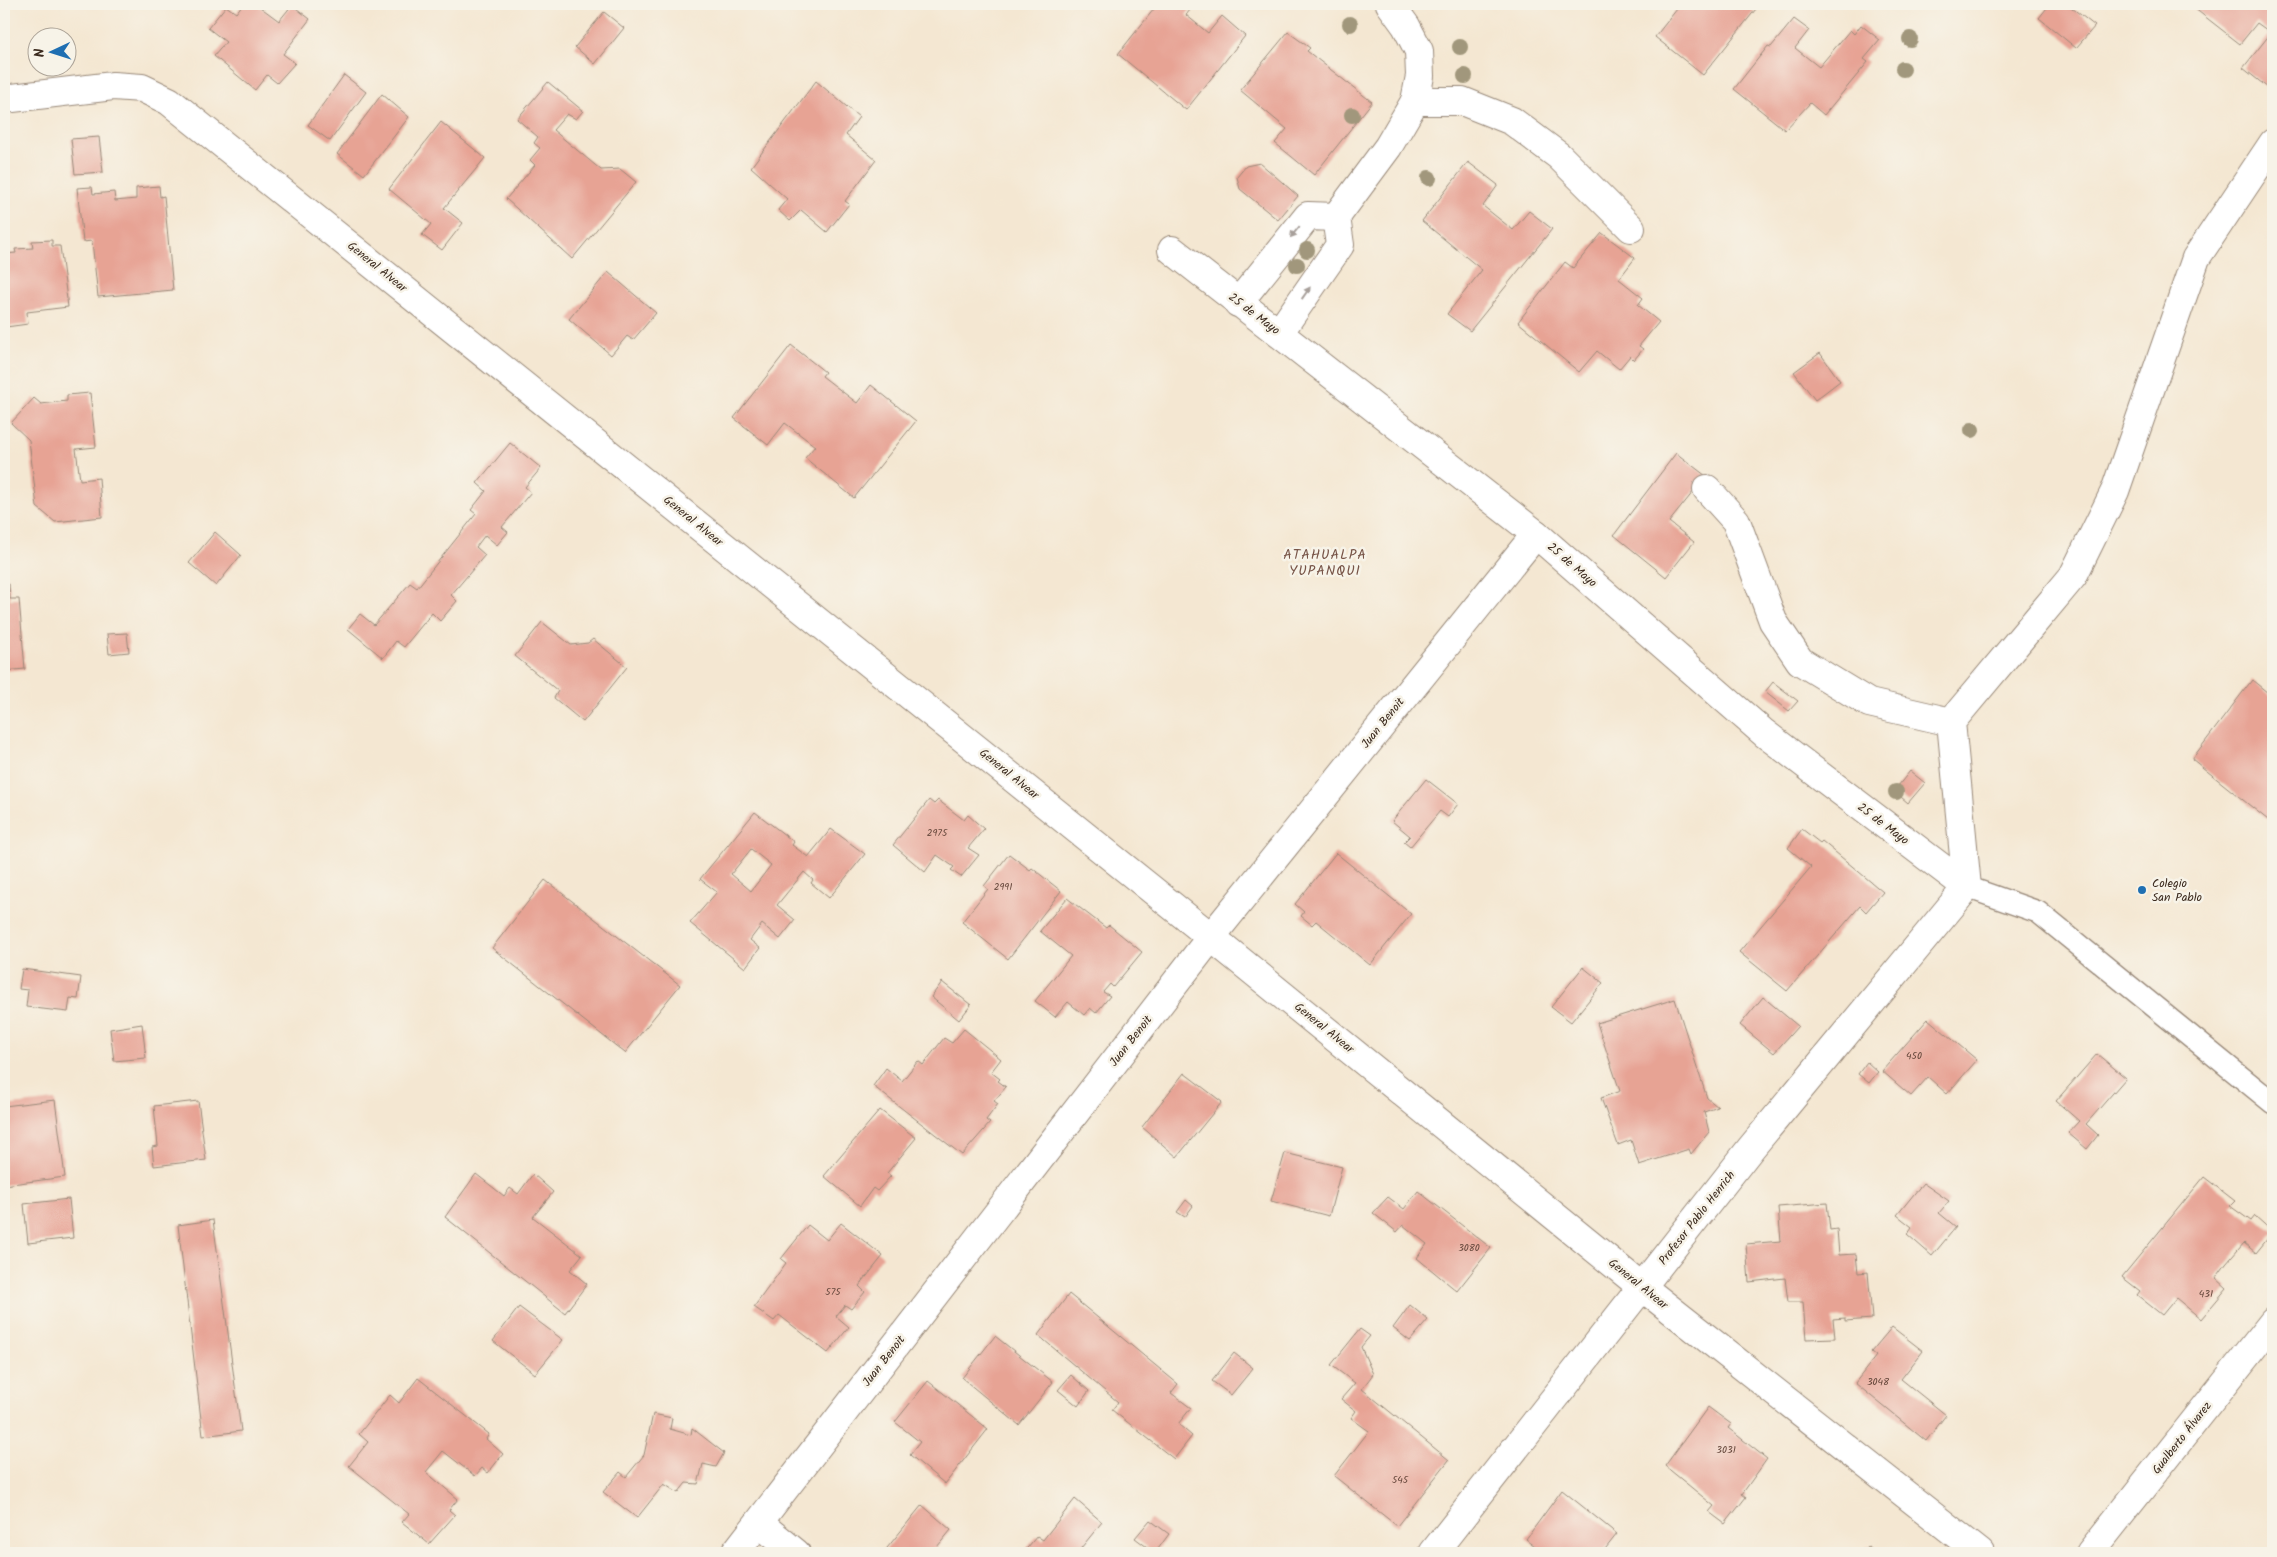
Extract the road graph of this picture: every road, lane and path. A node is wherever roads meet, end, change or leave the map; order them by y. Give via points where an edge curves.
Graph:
1 (1390, 4) edge
2 (4, 100) edge
3 (1415, 101) junction
4 (2273, 143) edge
5 (1336, 217) junction
6 (1631, 228) dead end
7 (1172, 250) dead end
8 (1238, 303) junction
9 (1279, 333) junction
10 (1706, 489) dead end
11 (1536, 534) junction
12 (1951, 722) junction
13 (1967, 887) junction
14 (1211, 937) junction
15 (2273, 1103) edge
16 (1642, 1288) junction
17 (2273, 1322) edge
18 (759, 1524) junction
19 (735, 1553) edge
20 (796, 1553) edge
21 (1433, 1553) edge
22 (1980, 1553) edge
23 (2090, 1553) edge

1 - 3 street via 1419,51 1420,76
2 - 14 street, General Alvear via 114,86 142,88 169,101
3 - 5 street via 1388,147
3 - 6 street via 1462,101 1512,121 1559,156
4 - 12 street via 2196,258 2115,491 2072,576
5 -> 8 street via 1308,216
9 -> 5 street via 1340,244
7 - 8 street, 25 de Mayo
8 - 9 street, 25 de Mayo
9 - 11 street, 25 de Mayo
10 - 12 street via 1736,520 1773,621 1800,661 1869,703
11 - 13 street, 25 de Mayo via 1764,732
11 - 14 street, Juan Benoit
12 - 13 street
13 - 15 lane via 2038,912
13 - 16 street, Profesor Pablo Henrich via 1751,1148
14 - 16 street, General Alvear
14 - 18 street, Juan Benoit
16 - 21 street, Profesor Pablo Henrich
16 - 22 street, General Alvear
17 - 23 street, Gualberto Álvarez
18 - 19 street, Juan Benoit
18 - 20 street

